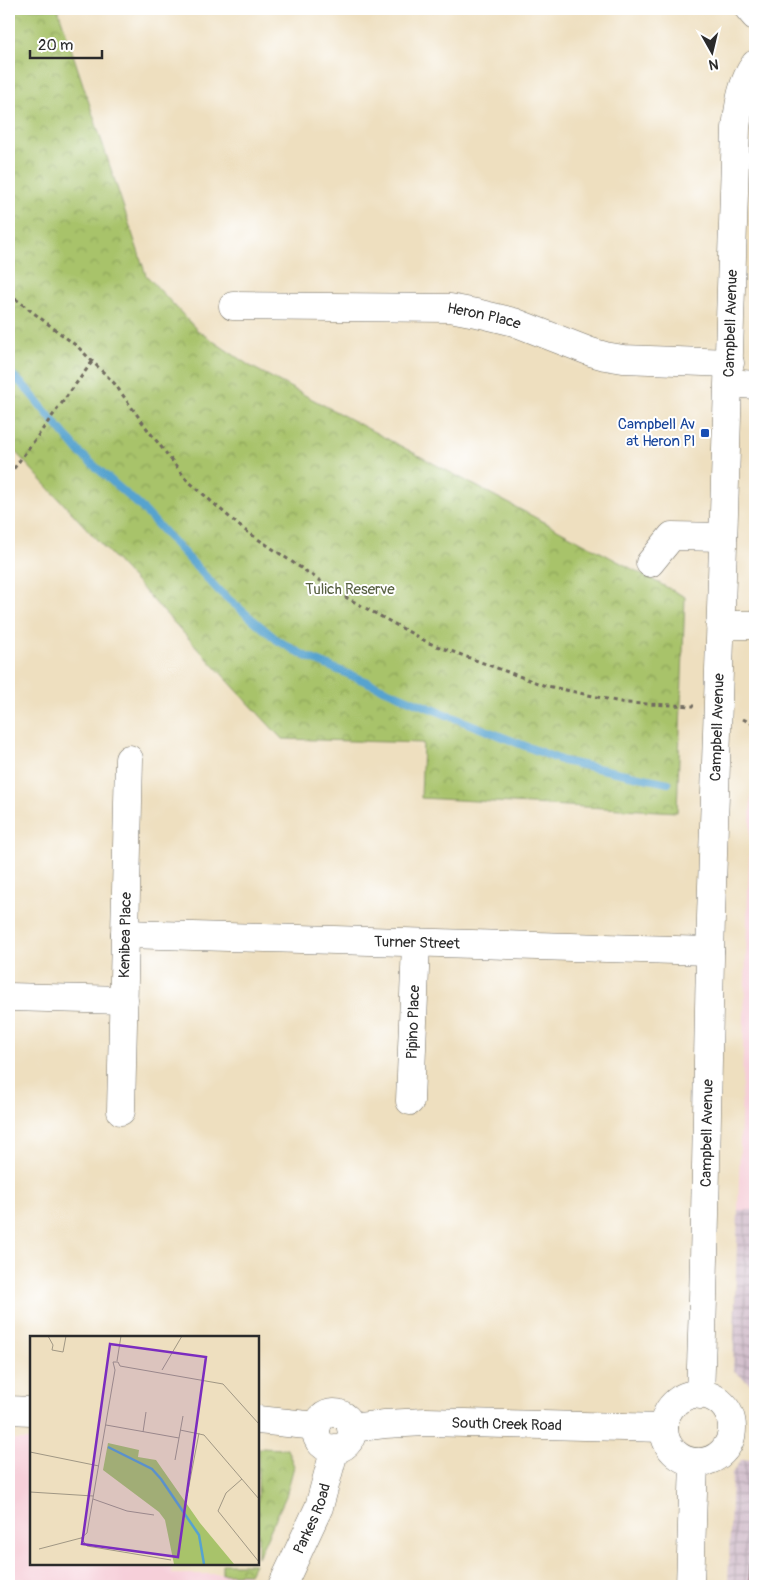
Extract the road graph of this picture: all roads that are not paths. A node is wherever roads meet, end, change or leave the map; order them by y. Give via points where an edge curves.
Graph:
1 (749, 9) edge
2 (755, 16) edge
3 (755, 64) edge
4 (233, 306) dead end
5 (738, 377) edge
6 (723, 537) junction
7 (650, 563) dead end
8 (720, 624) junction
9 (755, 625) edge
10 (129, 759) dead end
11 (125, 934) junction
12 (416, 943) junction
13 (710, 951) junction
14 (9, 997) edge
15 (124, 1000) junction
16 (410, 1102) dead end
17 (121, 1111) dead end
18 (700, 1395) junction
19 (9, 1410) edge
20 (30, 1410) edge
21 (259, 1420) edge
22 (664, 1428) junction
23 (343, 1438) junction
24 (694, 1462) junction
25 (282, 1586) edge
26 (690, 1586) edge

1 - 2 street
3 - 5 street, Campbell Avenue via 744,82 736,128
4 - 5 street, Heron Place via 450,308 514,322 605,356
5 - 6 street, Campbell Avenue
6 - 7 street via 672,536
6 - 8 street, Campbell Avenue
8 - 9 street
8 - 13 street, Campbell Avenue
10 - 11 street, Kenibea Place
11 - 12 street, Turner Street
11 - 15 street, Kenibea Place
12 - 13 street, Turner Street
12 - 16 street, Pipino Place
13 - 18 street, Campbell Avenue
14 - 15 street
15 - 17 street, Kenibea Place
18 - 22 street via 686,1396 675,1403
18 - 24 street via 711,1397 728,1411 732,1433 729,1443 719,1455 705,1462
19 - 20 street
21 - 23 street via 317,1426 326,1414 337,1413 347,1418
22 - 23 street, South Creek Road via 426,1422 385,1424
22 - 24 street via 672,1451
23 - 25 street, Parkes Road via 319,1507
24 - 26 street

